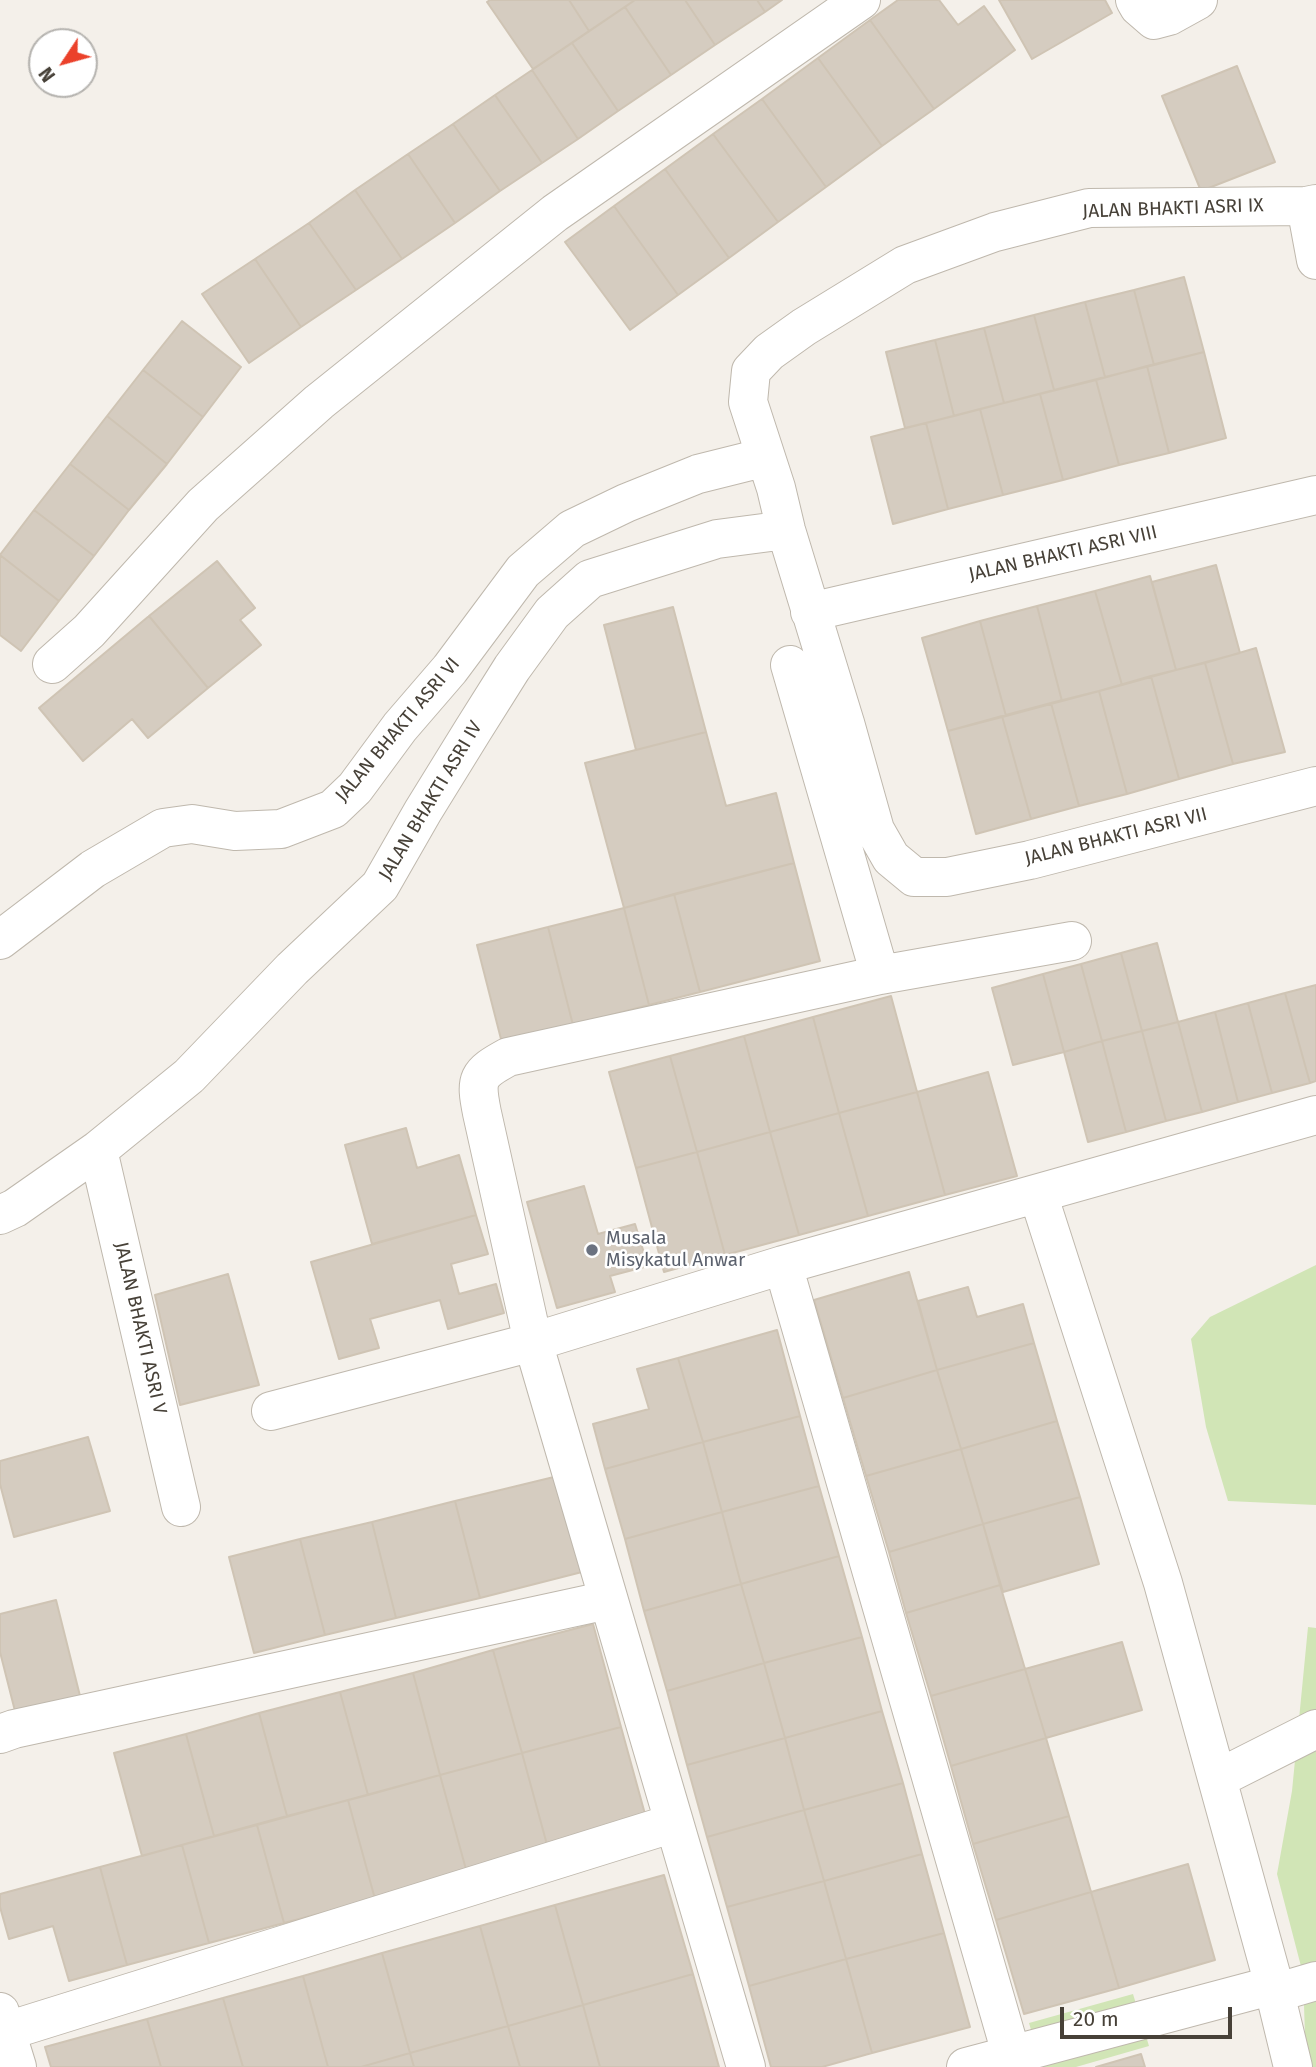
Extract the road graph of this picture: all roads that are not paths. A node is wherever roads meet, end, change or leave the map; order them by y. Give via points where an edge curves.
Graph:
1 (861, 0) edge
2 (1135, 0) edge
3 (1198, 0) edge
4 (1311, 205) edge
5 (1316, 260) edge
6 (766, 457) junction
7 (1316, 495) edge
8 (786, 530) junction
9 (810, 612) junction
10 (52, 664) dead end
11 (790, 665) dead end
12 (1316, 786) edge
13 (0, 940) edge
14 (1072, 941) dead end
15 (880, 975) junction
16 (1316, 1115) edge
17 (98, 1150) junction
18 (1038, 1194) junction
19 (0, 1215) edge
20 (783, 1265) junction
21 (533, 1342) junction
22 (271, 1411) dead end
23 (181, 1507) dead end
24 (608, 1600) junction
25 (1316, 1729) edge
26 (0, 1734) edge
27 (1219, 1779) junction
28 (674, 1824) junction
29 (1316, 1981) edge
30 (1275, 1989) junction
31 (3, 2022) edge
32 (1012, 2061) edge
33 (18, 2067) edge
34 (746, 2067) edge
35 (966, 2067) edge
36 (1293, 2067) edge

1 - 10 street via 555,213 319,402 203,505 89,631
2 - 3 street via 1154,20
4 - 5 street
4 - 6 street, JALAN BHAKTI ASRI IX via 1089,208 995,232 905,265 804,327 751,371 748,402
6 - 8 street
6 - 13 street, JALAN BHAKTI ASRI VI via 698,474 572,529 523,570 355,788 332,809 281,829 235,831 192,824 163,828 93,869
7 - 9 street, JALAN BHAKTI ASRI VIII
8 - 9 street
8 - 17 street, JALAN BHAKTI ASRI IV via 717,539 590,579 552,613 512,668 380,886 292,969 190,1076
9 - 12 street, JALAN BHAKTI ASRI VII via 875,830 891,858 914,877 947,877 1030,860
11 - 15 street
14 - 15 street
15 - 21 street via 508,1057 486,1069 477,1089
16 - 18 street
17 - 19 street, JALAN BHAKTI ASRI IV
17 - 23 street, JALAN BHAKTI ASRI V
18 - 20 street
18 - 27 street via 1163,1583
20 - 21 street
20 - 32 street
21 - 22 street
21 - 24 street
24 - 26 street
24 - 28 street
25 - 27 street
27 - 30 street
28 - 31 street
28 - 34 street
29 - 30 street
30 - 32 street
30 - 36 street
31 - 33 street
32 - 35 street

